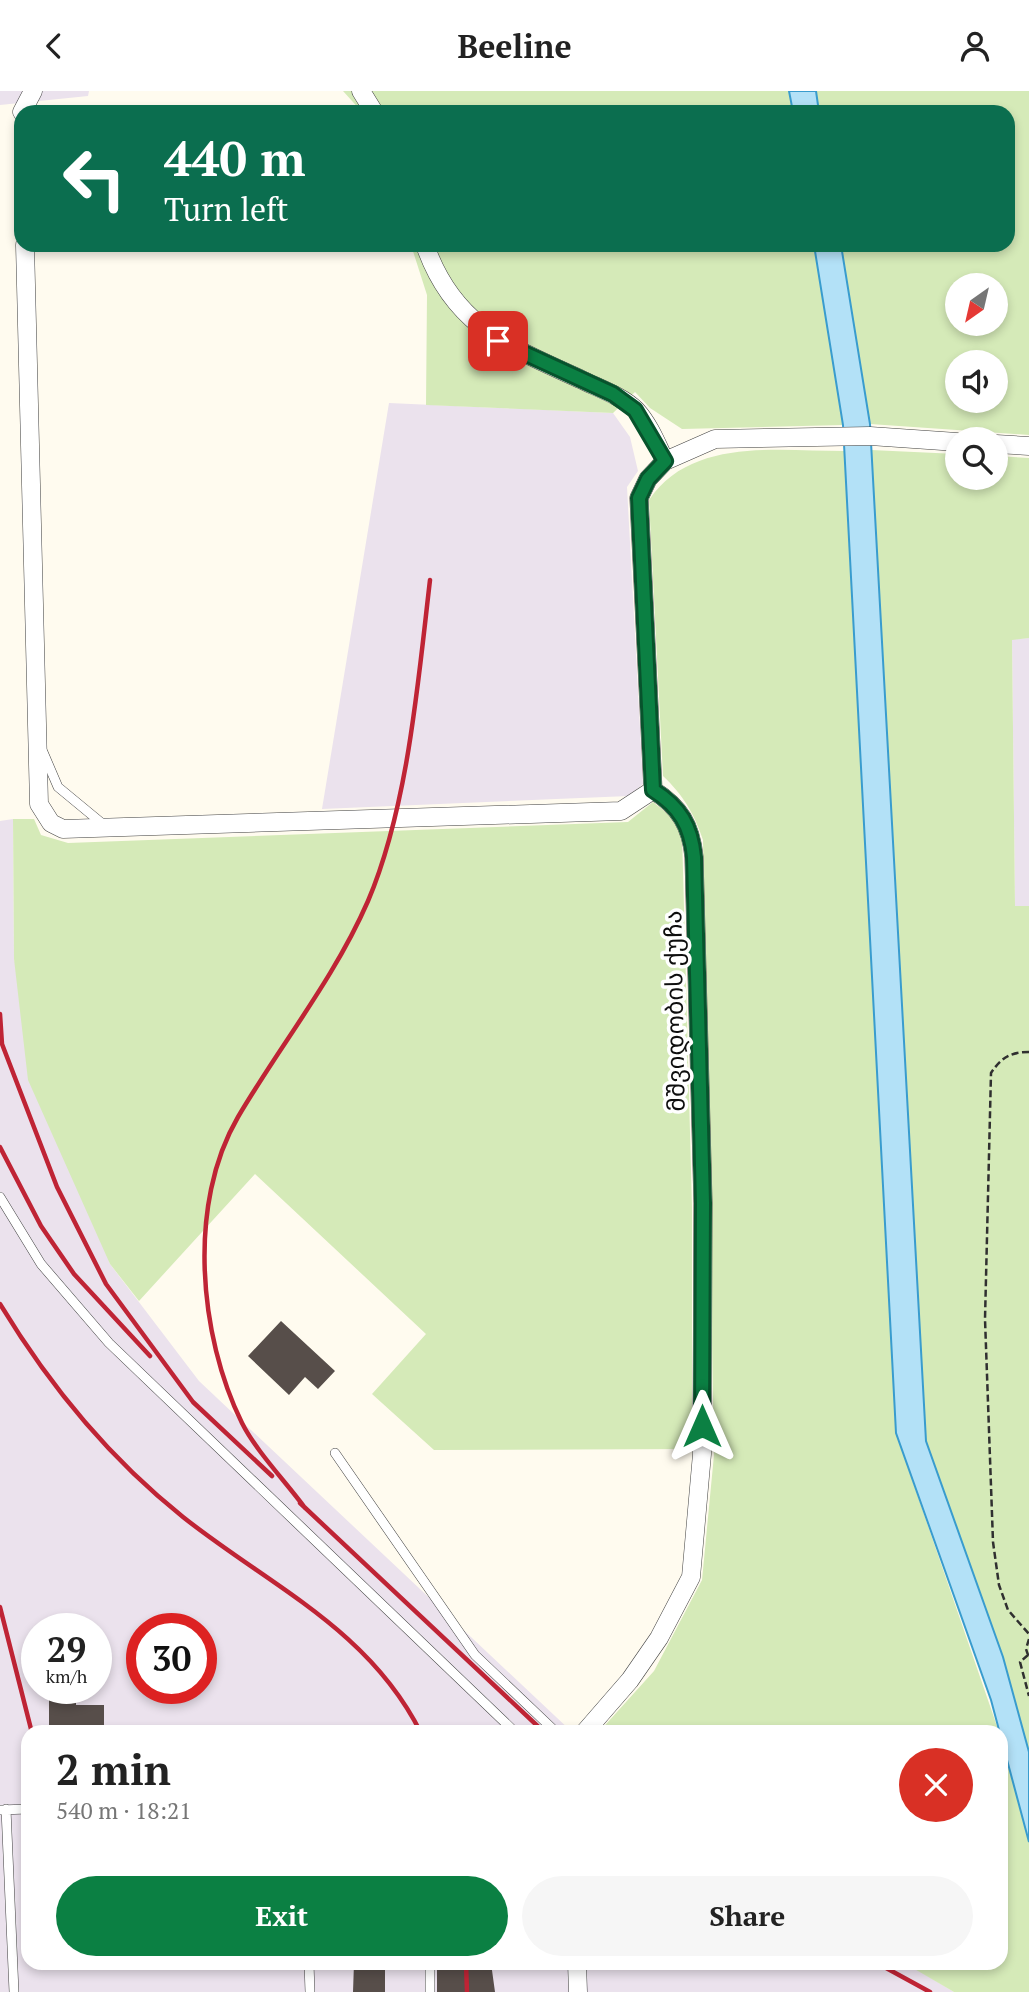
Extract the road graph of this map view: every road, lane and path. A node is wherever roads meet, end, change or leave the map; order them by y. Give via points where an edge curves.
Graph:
1 (25, 252) edge
2 (427, 252) edge
3 (945, 441) edge
4 (1008, 445) edge
5 (1029, 446) edge
6 (665, 461) junction
7 (38, 734) junction
8 (653, 790) junction
9 (108, 828) junction
10 (1029, 1052) edge
11 (0, 1197) edge
12 (335, 1453) dead end
13 (1029, 1636) edge
14 (1028, 1657) edge
15 (1029, 1696) edge
16 (508, 1725) edge
17 (549, 1725) edge
18 (591, 1725) edge
19 (21, 1809) edge
20 (3, 1810) edge
21 (309, 1970) edge
22 (429, 1970) edge
23 (577, 1970) edge
24 (13, 1992) edge
25 (310, 1992) edge
26 (430, 1992) edge
27 (578, 1992) edge

1 - 7 street
2 - 6 street via 436,277 466,314 498,341 613,394 635,410
3 - 6 street via 870,436 715,439
4 - 5 street
6 - 8 street via 648,479 639,498
7 - 9 lane via 58,787
7 - 9 street via 40,804 51,823 63,829
8 - 9 street via 621,811
8 - 18 street, მშვიდობის ქუჩა via 684,818 691,831 694,857 703,1203 702,1454 691,1577 659,1638
10 - 13 path via 1000,1059 991,1073 985,1319 997,1575 1007,1610
11 - 16 lane via 41,1264 109,1343
12 - 17 lane via 475,1655
13 - 14 path
14 - 15 path via 1020,1662
19 - 20 lane
20 - 24 lane
21 - 25 lane
22 - 26 lane
23 - 27 street

